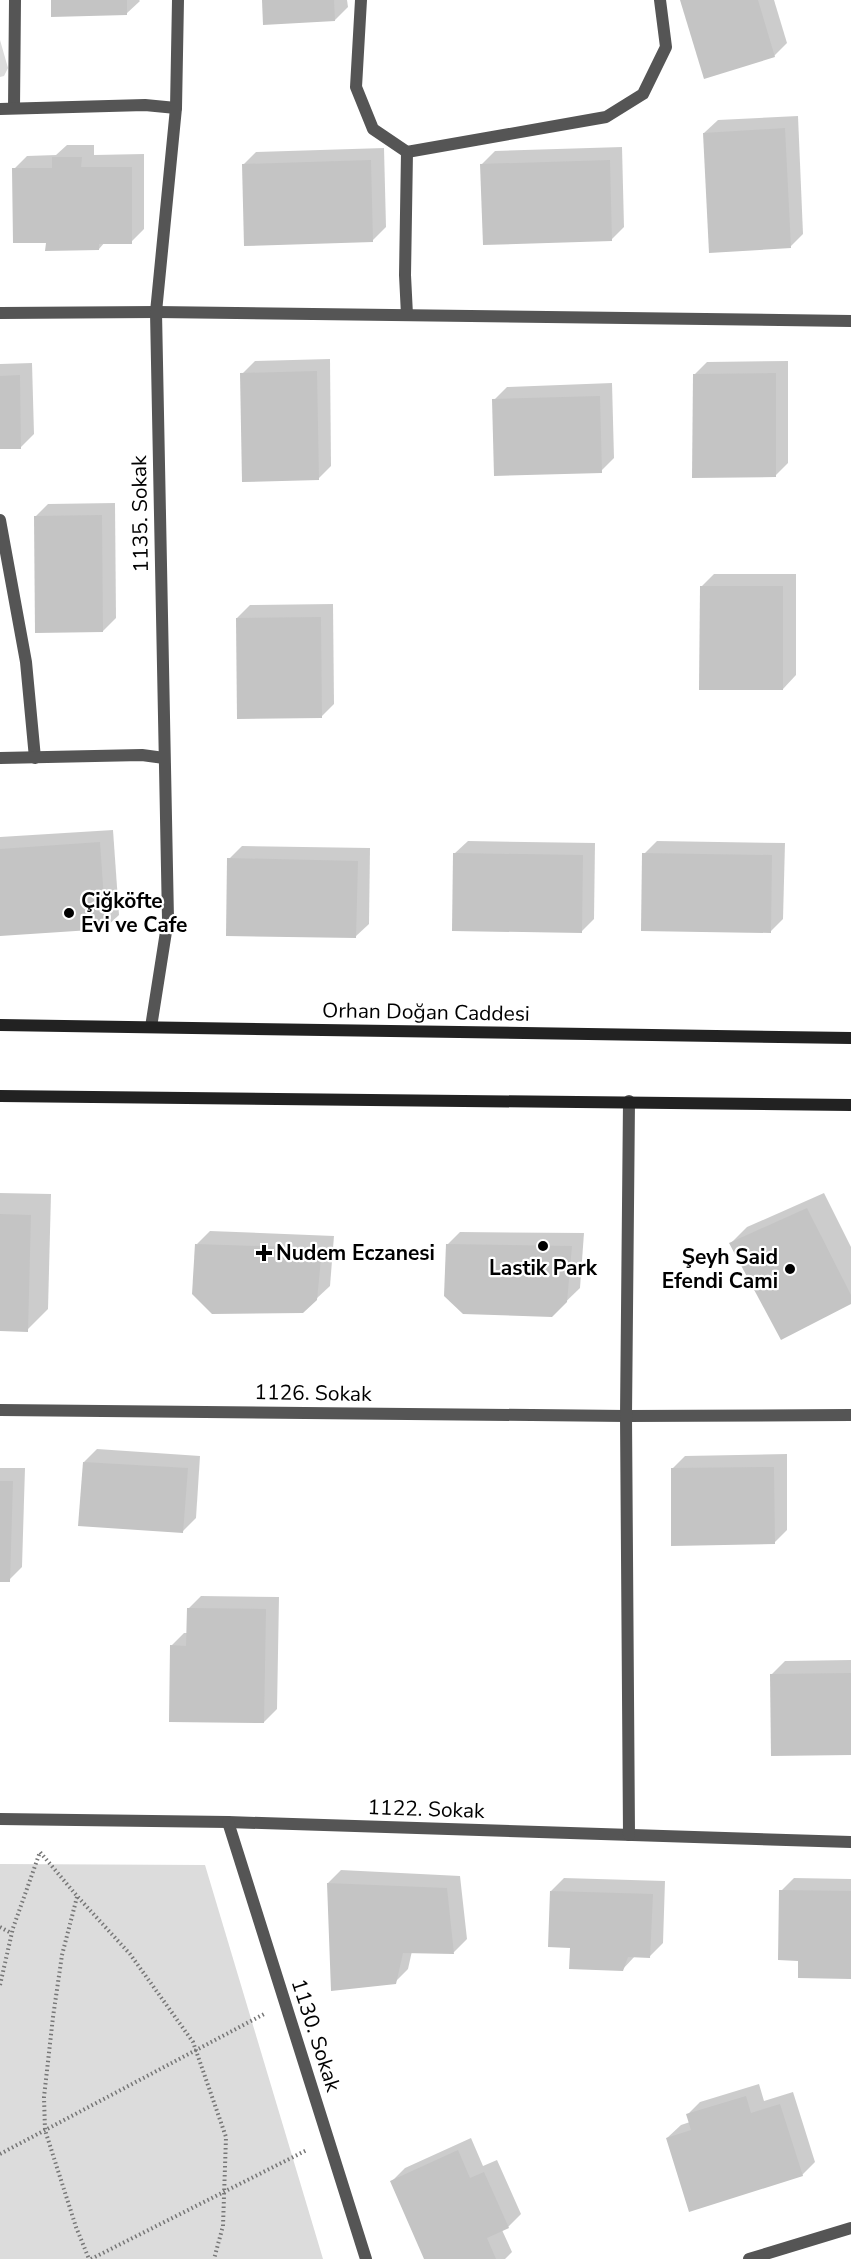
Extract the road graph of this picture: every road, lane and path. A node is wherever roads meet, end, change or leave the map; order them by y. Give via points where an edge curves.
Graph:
1 (15, 0) edge
2 (178, 0) edge
3 (361, 0) edge
4 (660, 0) edge
5 (14, 108) junction
6 (177, 108) junction
7 (0, 109) edge
8 (407, 152) junction
9 (156, 312) junction
10 (0, 313) edge
11 (407, 315) junction
12 (851, 321) edge
13 (0, 520) edge
14 (0, 758) edge
15 (35, 758) junction
16 (164, 758) junction
17 (0, 1025) edge
18 (151, 1027) junction
19 (851, 1038) edge
20 (0, 1096) edge
21 (629, 1101) junction
22 (851, 1105) edge
23 (0, 1410) edge
24 (851, 1415) edge
25 (626, 1416) junction
26 (0, 1819) edge
27 (228, 1822) junction
28 (629, 1835) junction
29 (851, 1842) edge
30 (77, 1896) junction
31 (0, 1927) edge
32 (11, 1933) junction
33 (0, 1985) edge
34 (285, 2003) junction
35 (196, 2050) junction
36 (45, 2130) junction
37 (328, 2139) junction
38 (0, 2154) edge
39 (224, 2192) junction
40 (851, 2228) edge
41 (90, 2259) edge
42 (214, 2259) edge
43 (366, 2259) edge
44 (749, 2259) edge

1 - 5 street
2 - 6 street, 1135. Sokak
3 - 8 street via 356,87 373,129
4 - 8 street via 666,46 643,94 606,117
5 - 6 street
5 - 7 street
6 - 9 street, 1135. Sokak
8 - 11 street
9 - 10 street
9 - 11 street
9 - 16 street, 1135. Sokak
11 - 12 street
13 - 15 street via 26,662
14 - 15 street
15 - 16 street
16 - 18 street, 1135. Sokak via 168,919
17 - 18 main road, Orhan Doğan Caddesi
18 - 19 main road, Orhan Doğan Caddesi
20 - 21 main road
21 - 22 main road
21 - 25 street
23 - 25 street, 1126. Sokak
24 - 25 street, 1126. Sokak
25 - 28 street
26 - 27 street, 1122. Sokak
27 - 28 street, 1122. Sokak
27 - 34 street, 1130. Sokak
28 - 29 street, 1122. Sokak
30 - 32 path via 40,1852
30 - 35 path via 130,1954
30 - 36 path via 62,1955 53,2018 44,2097
31 - 32 path
32 - 33 path
34 - 35 path
34 - 37 street, 1130. Sokak
35 - 36 path
35 - 39 path via 226,2137
36 - 38 path
36 - 41 path
37 - 39 path
37 - 43 street, 1130. Sokak
39 - 41 path
39 - 42 path via 223,2226
40 - 44 street

